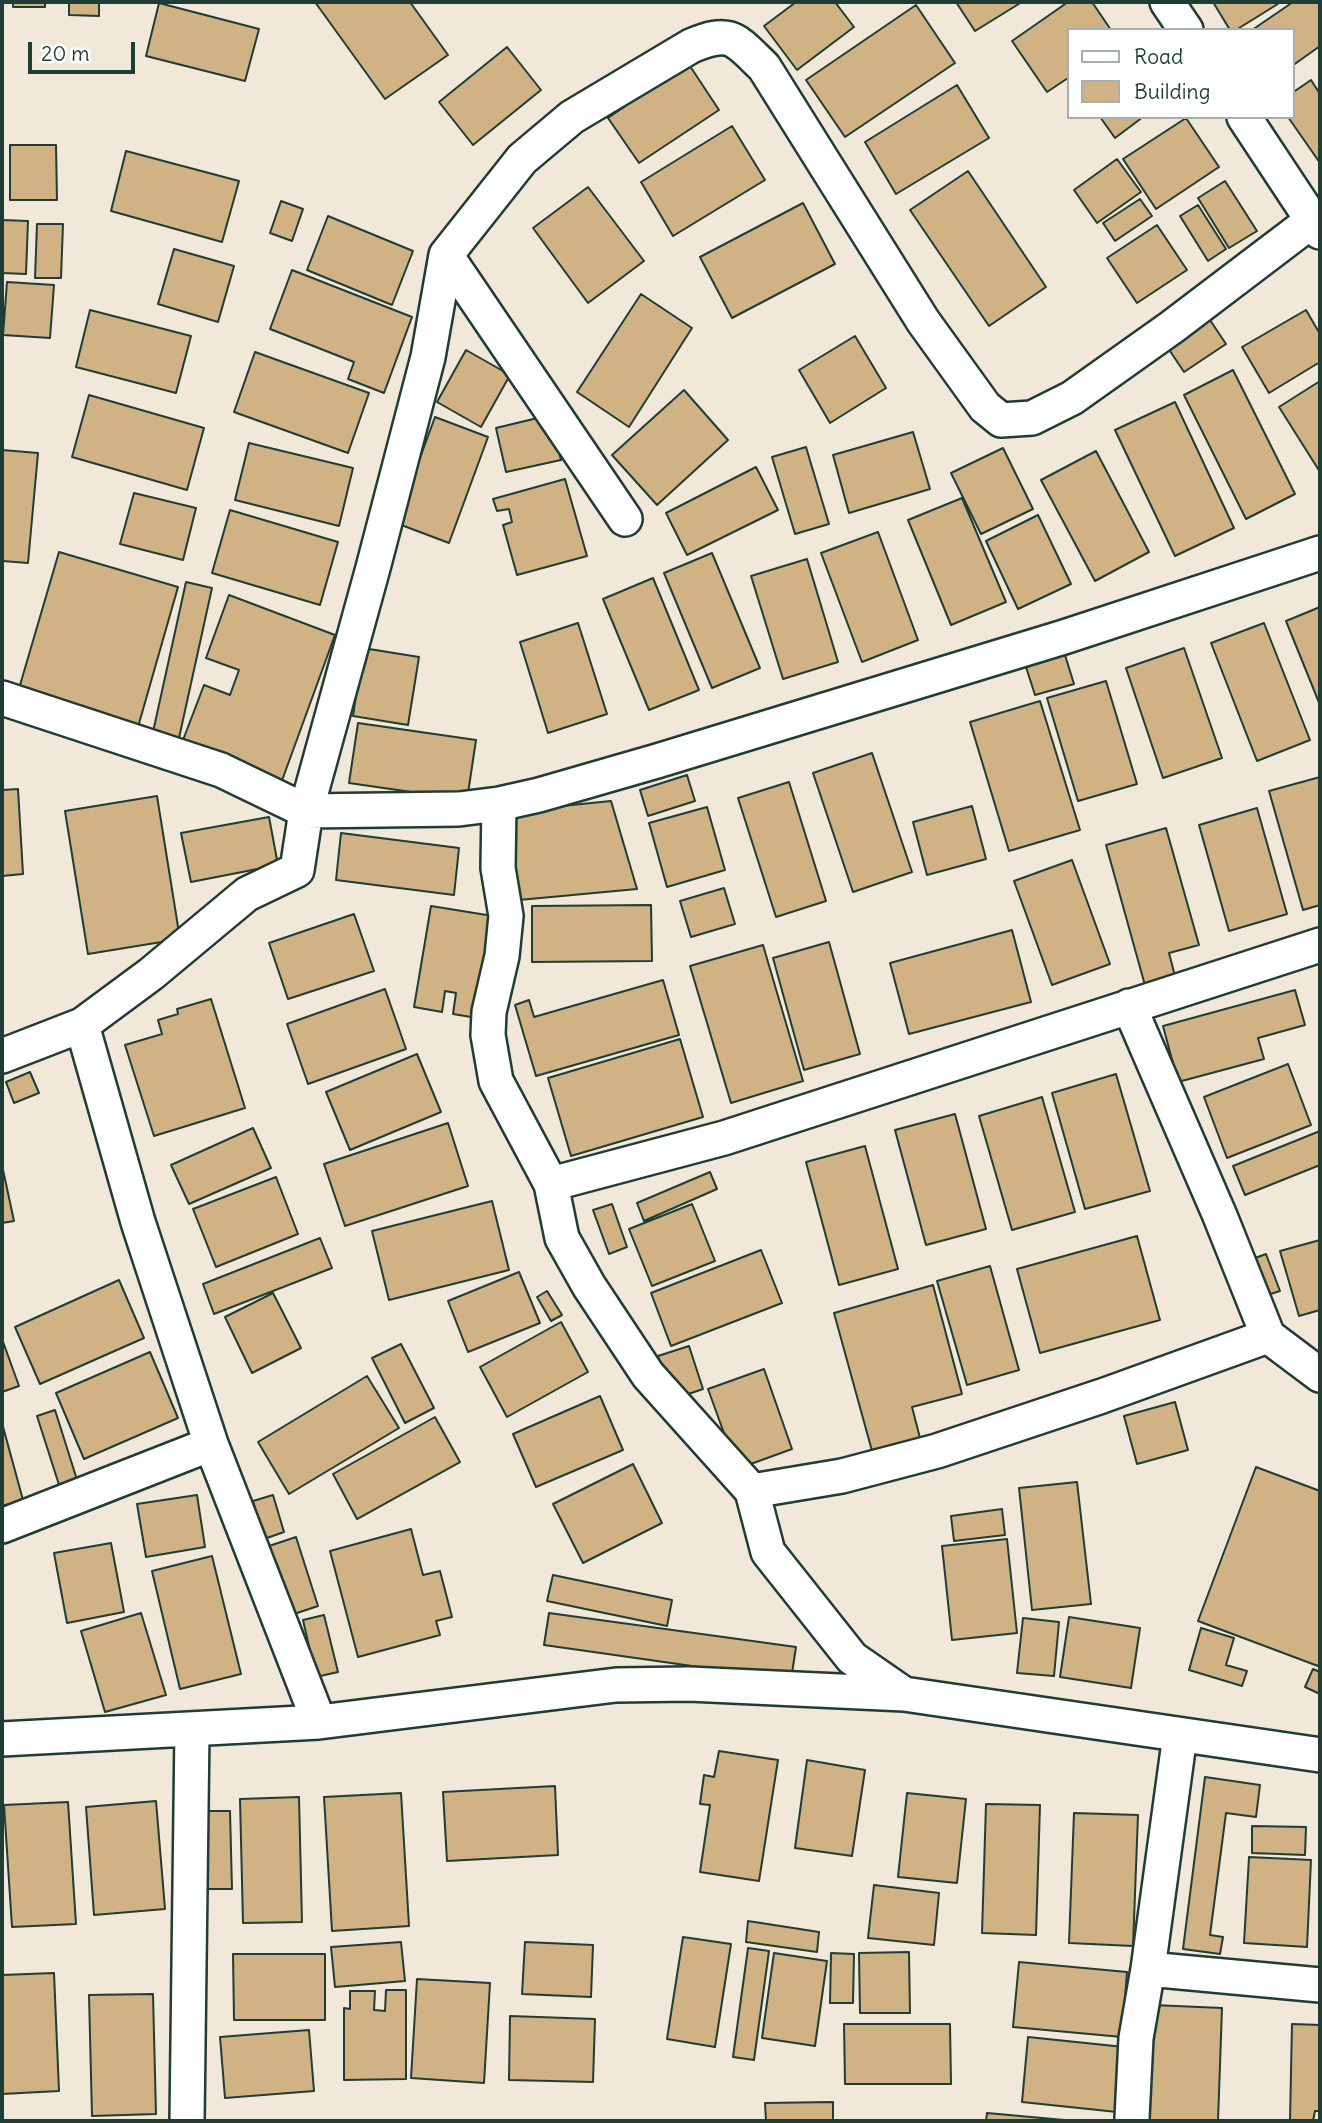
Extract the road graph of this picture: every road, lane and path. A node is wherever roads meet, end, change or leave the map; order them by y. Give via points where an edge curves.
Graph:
1 (1167, 2) edge
2 (1185, 28) edge
3 (1245, 119) edge
4 (1317, 226) edge
5 (446, 254) junction
6 (625, 519) dead end
7 (1320, 553) edge
8 (2, 698) edge
9 (499, 804) junction
10 (306, 811) junction
11 (1320, 945) edge
12 (1129, 1006) junction
13 (82, 1026) junction
14 (2, 1056) edge
15 (551, 1184) junction
16 (1268, 1336) junction
17 (1320, 1375) edge
18 (211, 1444) junction
19 (752, 1491) junction
20 (2, 1526) edge
21 (904, 1694) junction
22 (319, 1722) junction
23 (192, 1730) junction
24 (1180, 1735) junction
25 (2, 1739) edge
26 (1320, 1755) edge
27 (1148, 1969) junction
28 (1320, 1985) edge
29 (1132, 2118) dead end
30 (187, 2121) edge

1 - 2 street
3 - 4 street
4 - 5 street via 1072,398 1032,418 1001,420 985,407 923,321 764,67 727,37 711,37 572,117 522,159
5 - 6 street
5 - 10 street via 428,357
7 - 9 street via 1011,653
8 - 10 street via 221,769
9 - 10 street
9 - 15 street via 498,869 506,916 488,1035 496,1081
10 - 13 street via 297,870 247,894
11 - 12 street
12 - 15 street via 724,1139
12 - 16 street
13 - 14 street
13 - 18 street via 138,1222
15 - 19 street via 562,1238 589,1286 648,1375
16 - 17 street
16 - 19 street via 937,1451 842,1476
18 - 20 street
18 - 22 street
19 - 21 street via 768,1552 852,1658
21 - 22 street via 616,1685
21 - 24 street
22 - 23 street
23 - 25 street
23 - 30 street
24 - 26 street
24 - 27 street
27 - 28 street
27 - 29 street via 1136,2038

